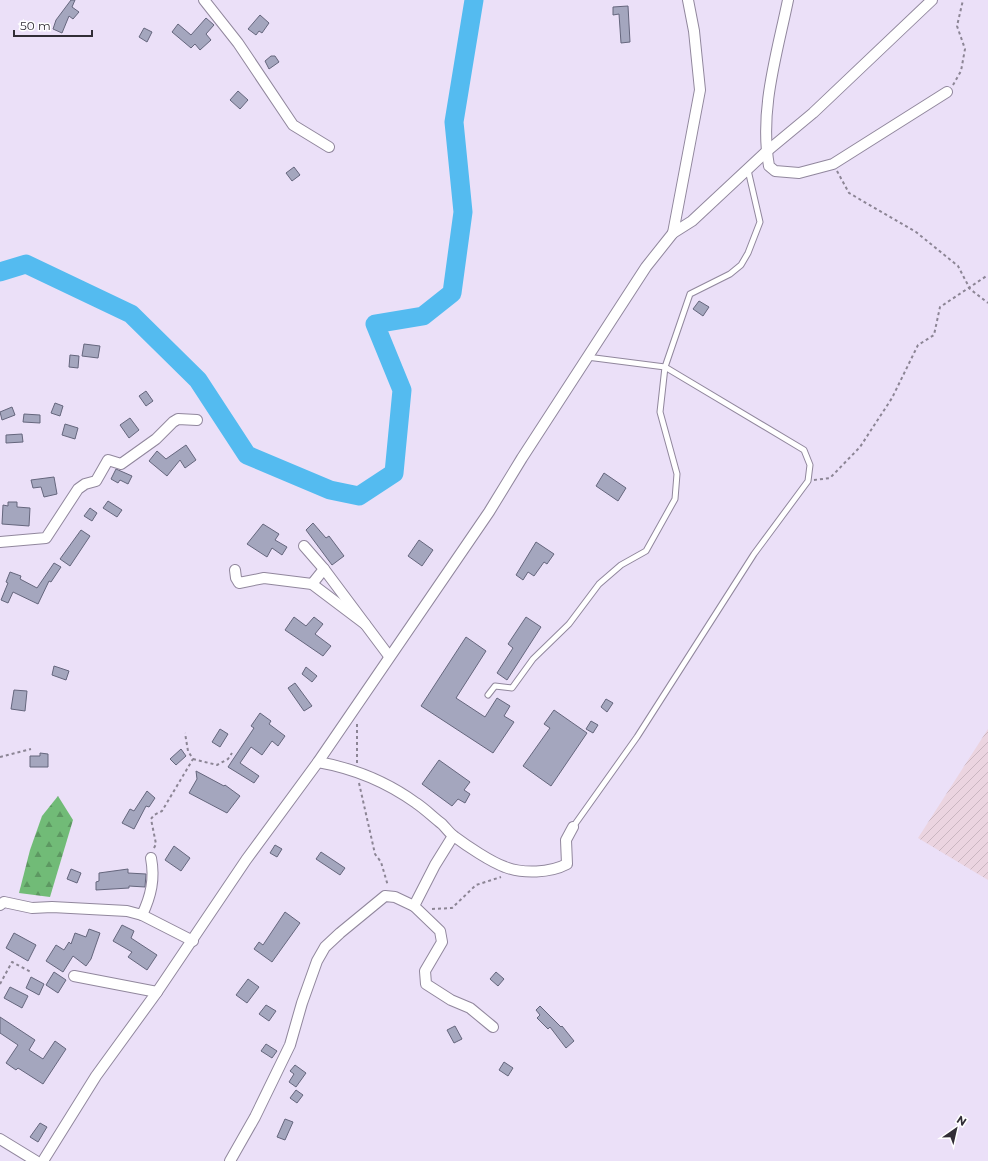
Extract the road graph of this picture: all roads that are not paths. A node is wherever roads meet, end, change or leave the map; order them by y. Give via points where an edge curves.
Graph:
1 (204, 0) edge
2 (688, 0) edge
3 (788, 0) edge
4 (932, 0) edge
5 (947, 92) road end
6 (329, 147) dead end
7 (766, 152) junction
8 (748, 170) junction
9 (673, 233) junction
10 (587, 357) junction
11 (665, 367) junction
12 (197, 420) dead end
13 (0, 542) edge
14 (304, 546) dead end
15 (324, 569) junction
16 (235, 570) dead end
17 (312, 584) junction
18 (365, 624) junction
19 (389, 656) junction
20 (488, 695) dead end
21 (318, 762) junction
22 (573, 827) joint
23 (453, 836) junction
24 (151, 858) dead end
25 (0, 905) edge
26 (414, 906) junction
27 (142, 915) junction
28 (193, 941) junction
29 (74, 976) dead end
30 (157, 992) junction
31 (493, 1027) dead end
32 (0, 1139) edge
33 (36, 1161) edge
34 (43, 1161) edge
35 (230, 1161) edge

1 - 6 street via 238,43 293,126
2 - 9 street via 700,90
3 - 7 street via 768,93
4 - 7 street via 813,113
5 - 7 street via 833,164 799,173 775,171 769,166
7 - 8 street
8 - 9 street via 692,221
8 - 11 lane via 760,222 748,253 741,265 730,274 690,294
9 - 10 street via 646,267
10 - 11 lane
10 - 19 street via 489,512
11 - 20 lane via 660,412 677,474 675,499 646,551 621,565 599,584 569,624 533,659 512,688 495,686
11 - 22 lane via 804,450 810,465 808,481 754,554 637,737
12 - 13 street via 178,419 156,439 121,464 108,460 96,481 78,489 46,538
14 - 15 street
15 - 17 street
15 - 18 street
16 - 17 street via 239,583 264,578
17 - 18 street
18 - 19 street
19 - 21 street
21 - 23 street via 337,765 378,780 416,803
21 - 28 street via 246,860
22 - 23 street via 566,840 567,864 550,871 504,867
23 - 26 street
24 - 27 street via 153,876 150,897
25 - 27 street via 4,902 32,908 127,911
26 - 31 street via 440,931 442,942 425,971 426,984 451,1000 470,1008
26 - 35 street via 390,895 385,896 325,947 308,983 290,1045
27 - 28 street
28 - 30 street
29 - 30 street
30 - 34 street via 96,1076
32 - 33 street

